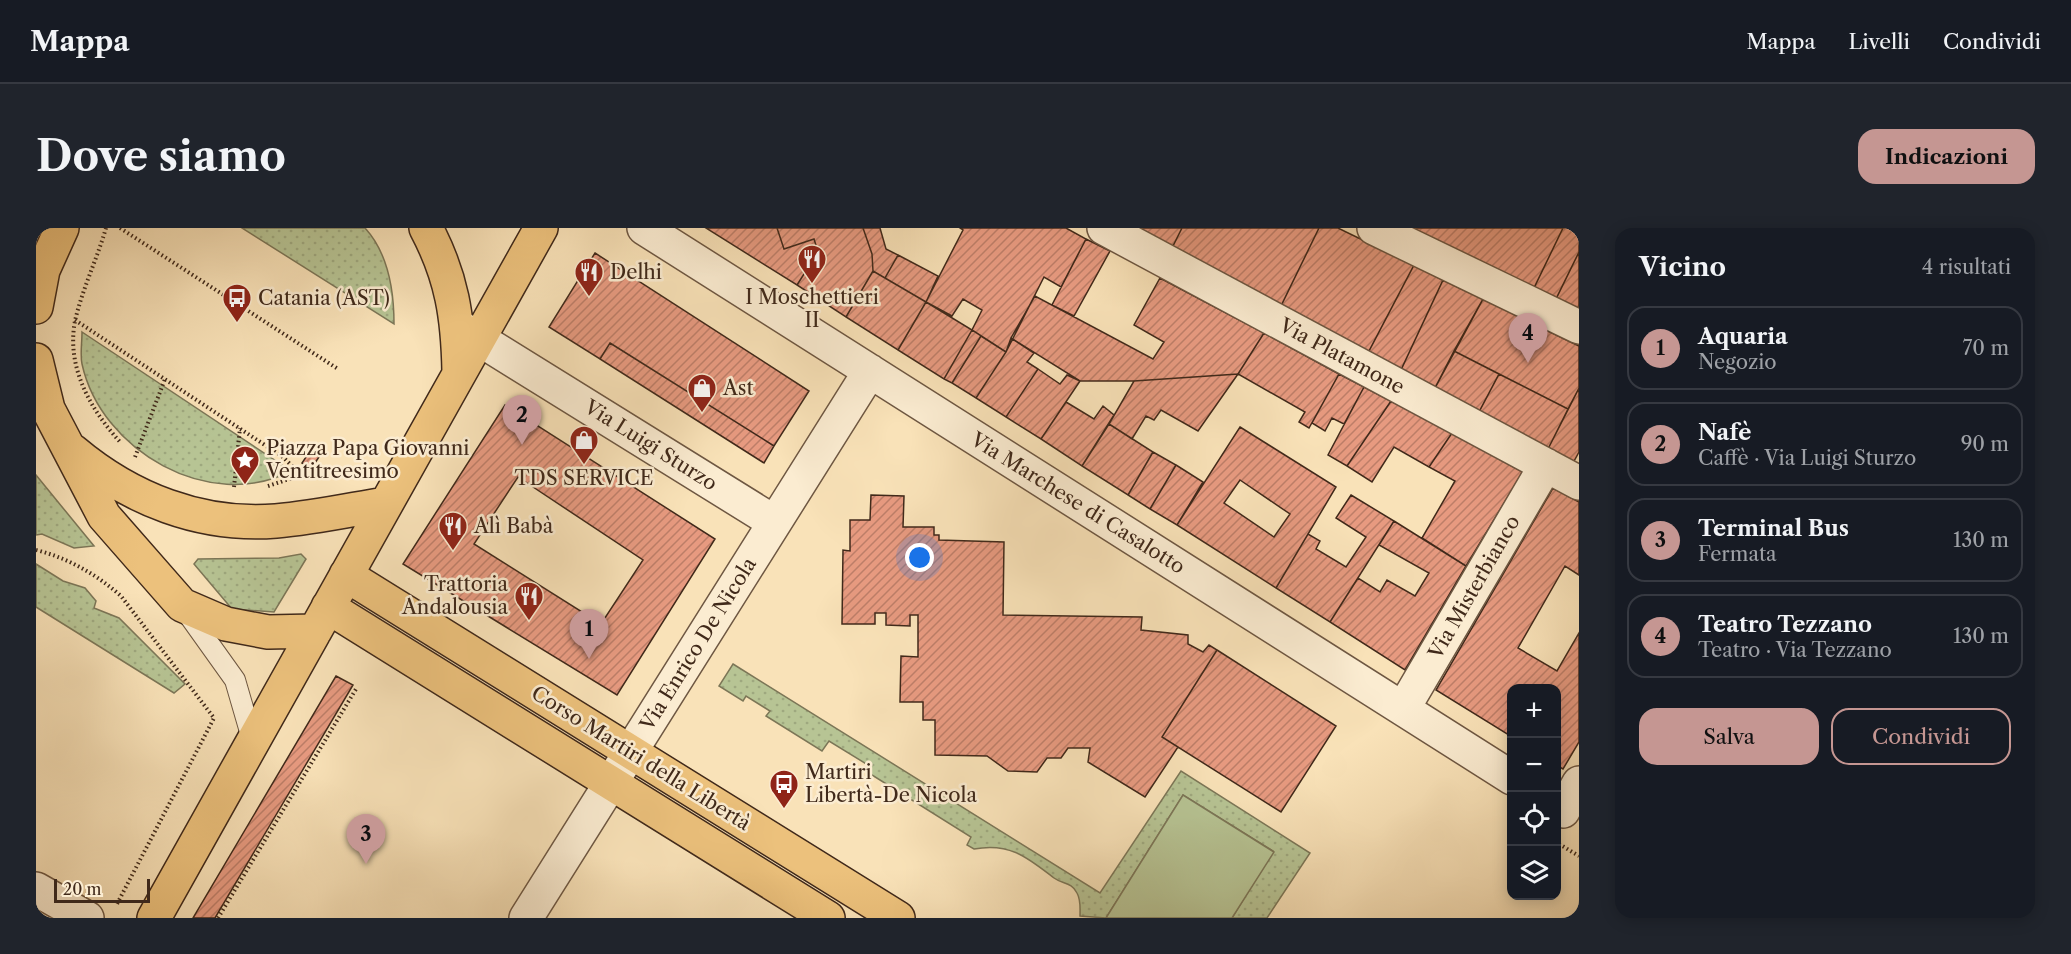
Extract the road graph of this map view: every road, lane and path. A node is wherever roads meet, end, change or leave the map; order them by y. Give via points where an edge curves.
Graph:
1 (49, 228) edge
2 (62, 228) edge
3 (106, 228) edge
4 (120, 228) edge
5 (426, 228) edge
6 (541, 228) edge
7 (644, 228) edge
8 (1104, 228) edge
9 (1374, 228) edge
10 (36, 238) edge
11 (36, 302) edge
12 (36, 307) edge
13 (75, 321) junction
14 (1579, 327) edge
15 (468, 332) junction
16 (36, 360) edge
17 (338, 369) dead end
18 (870, 371) junction
19 (165, 379) junction
20 (240, 428) junction
21 (50, 439) edge
22 (135, 458) junction
23 (146, 463) dead end
24 (1546, 465) junction
25 (326, 467) dead end
26 (302, 476) junction
27 (1579, 483) edge
28 (266, 486) dead end
29 (224, 490) dead end
30 (386, 504) junction
31 (774, 522) junction
32 (36, 550) edge
33 (346, 575) junction
34 (182, 605) junction
35 (322, 619) junction
36 (357, 689) dead end
37 (1403, 709) junction
38 (253, 742) junction
39 (631, 752) junction
40 (1507, 775) edge
41 (611, 782) junction
42 (1579, 783) edge
43 (1564, 820) edge
44 (1579, 856) edge
45 (36, 889) edge
46 (98, 909) edge
47 (894, 917) edge
48 (154, 918) edge
49 (218, 918) edge
50 (526, 918) edge
51 (828, 918) edge

1 - 10 main road
2 - 11 main road via 43,270
3 - 13 path
4 - 17 path
5 - 15 main road
6 - 15 main road
7 - 18 street, Via Marchese di Casalotto
8 - 24 street, Via Platamone
9 - 14 street
11 - 12 main road
13 - 19 path
13 - 22 path via 75,364 85,393
15 - 30 main road via 459,372
15 - 31 street, Via Luigi Sturzo
16 - 21 main road via 48,409
18 - 31 street, Via Enrico De Nicola
18 - 37 street, Via Marchese di Casalotto
19 - 20 path
19 - 22 path
20 - 26 path via 283,457
20 - 29 path via 235,492
21 - 30 main road via 139,496 183,512 229,521 276,521
21 - 34 main road via 104,516
22 - 23 path
24 - 27 street, Via Platamone
24 - 37 street, Via Misterbianco
25 - 26 path
26 - 28 path
30 - 33 main road
31 - 39 street, Via Enrico De Nicola
32 - 46 path via 67,560 103,580 121,596 214,718 117,904
33 - 35 main road
33 - 39 main road, Corso Martiri della Libertà
34 - 35 main road via 226,624 268,632
34 - 38 lane via 234,680
35 - 38 main road
35 - 41 main road, Corso Martiri della Libertà via 365,629
36 - 49 path
37 - 40 street, Via Marchese di Casalotto
38 - 48 main road
39 - 41 street, Via Enrico De Nicola
39 - 47 main road, Corso Martiri della Libertà
41 - 50 street, Via Enrico De Nicola
41 - 51 main road, Corso Martiri della Libertà
42 - 43 street
43 - 44 path
45 - 46 street

